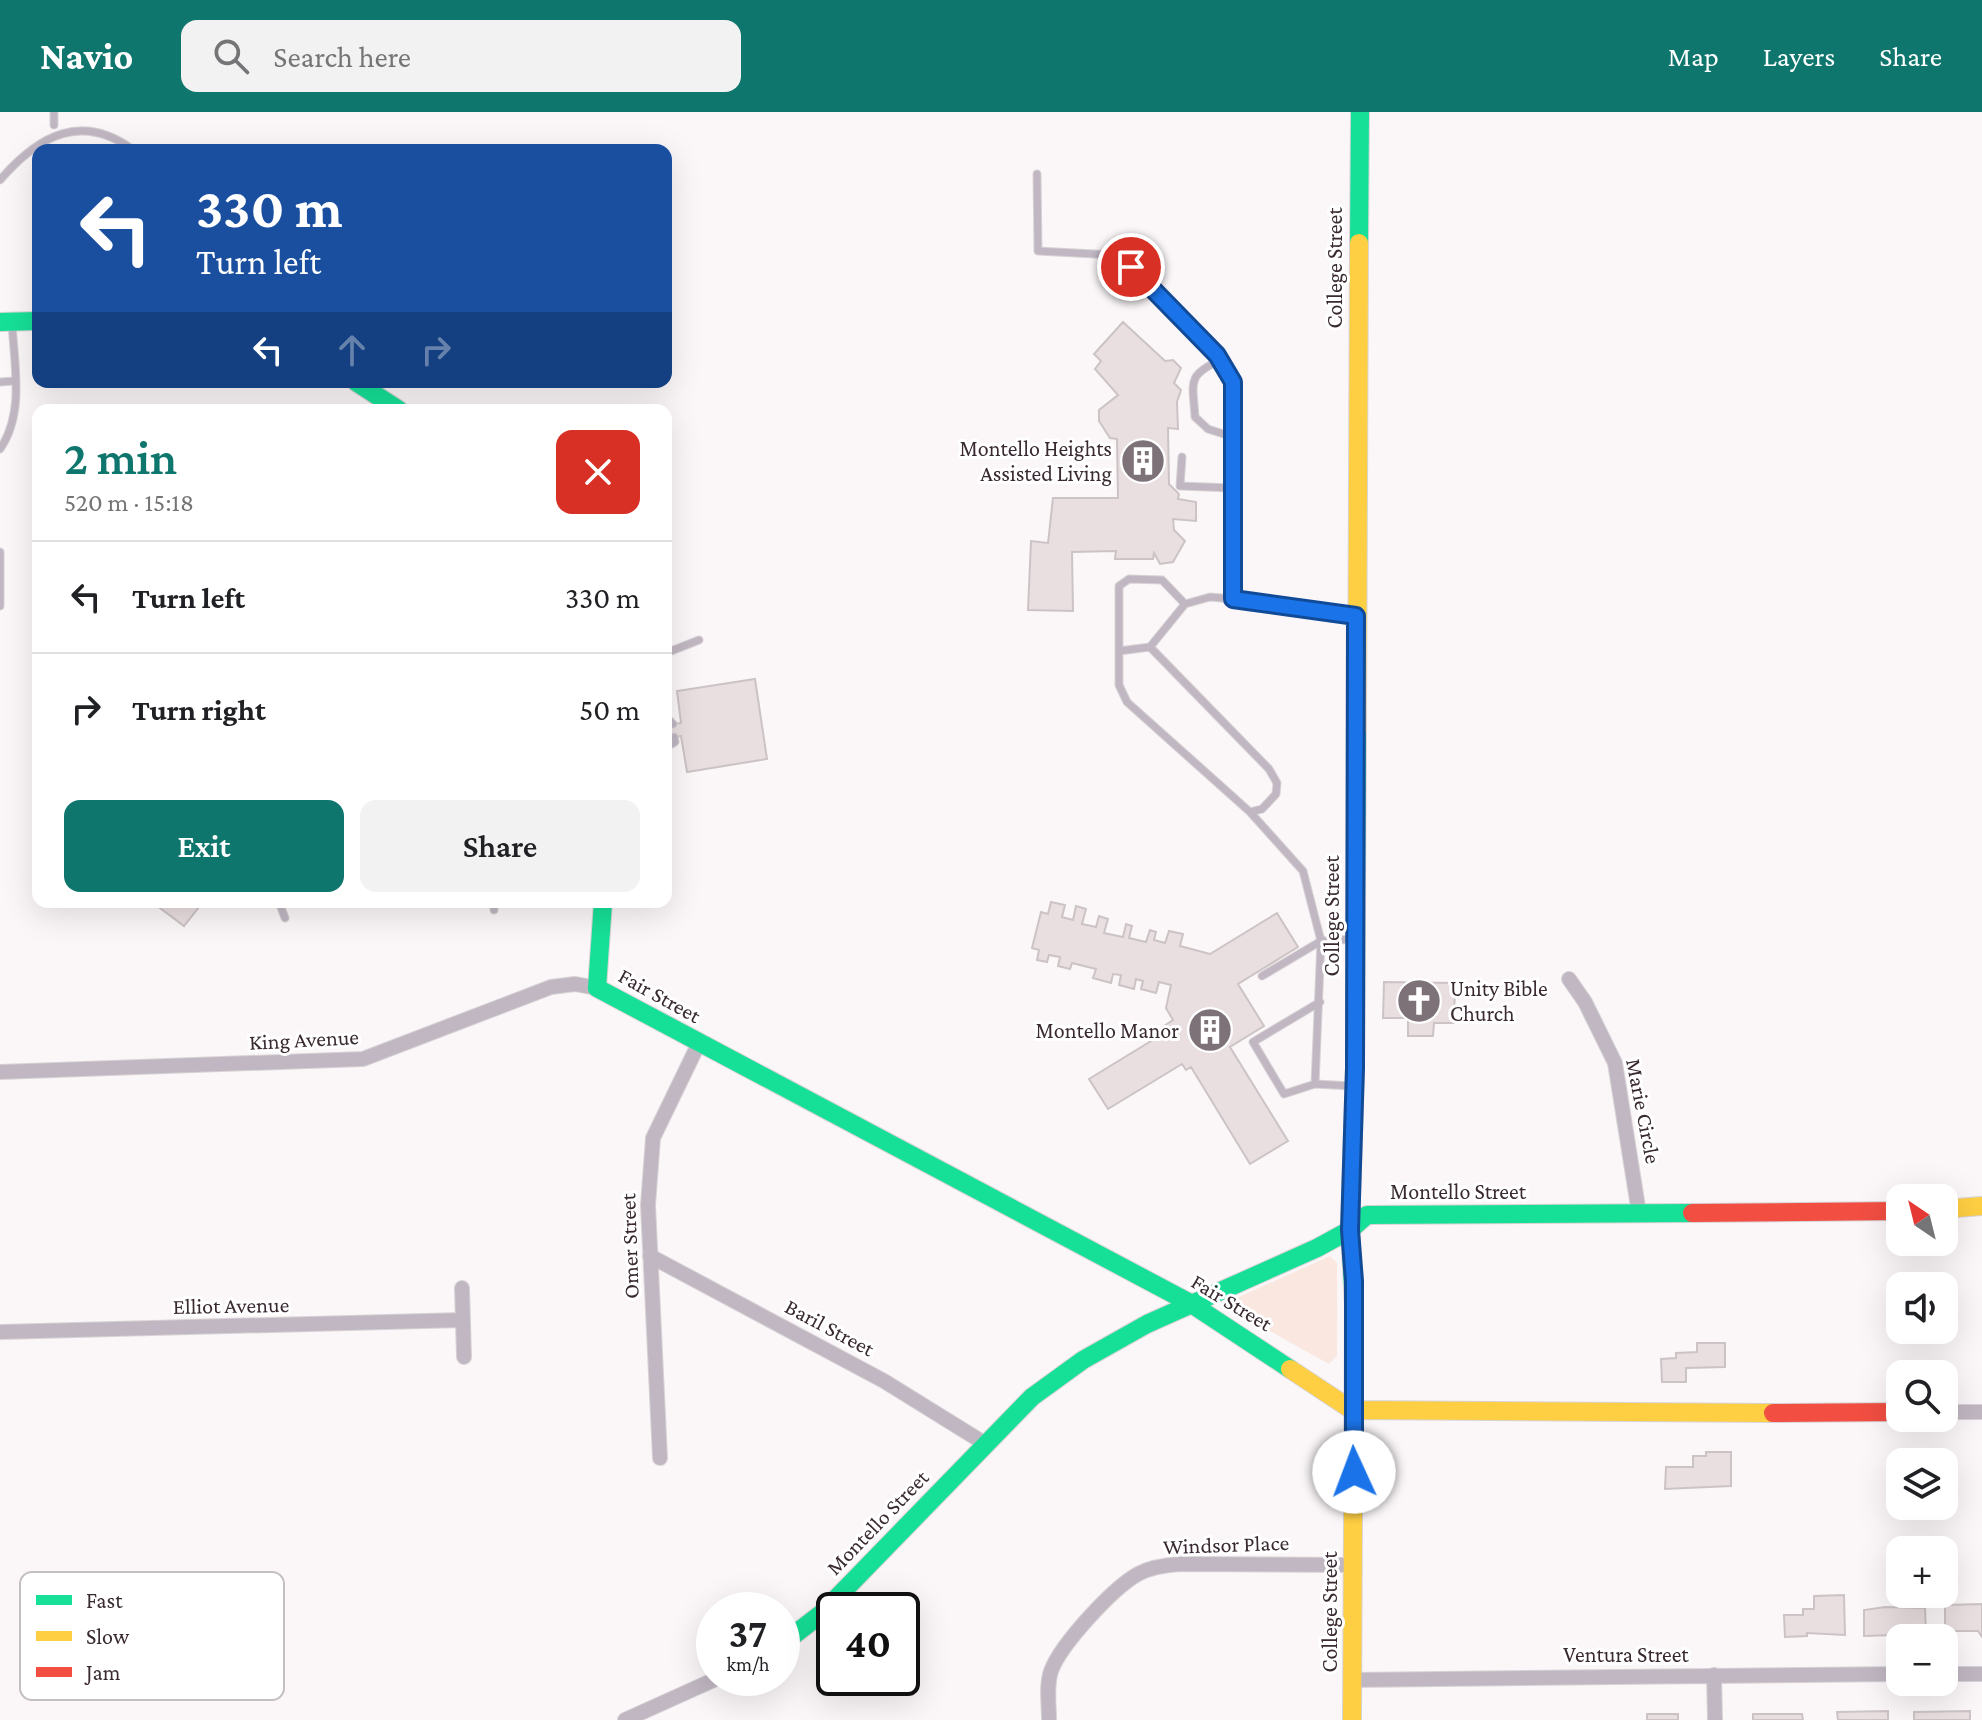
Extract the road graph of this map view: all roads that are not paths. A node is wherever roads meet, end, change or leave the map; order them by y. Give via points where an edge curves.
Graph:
1 (54, 112) edge
2 (1360, 112) edge
3 (65, 121) dead end
4 (105, 124) dead end
5 (54, 125) junction
6 (127, 144) edge
7 (1037, 174) dead end
8 (0, 180) edge
9 (32, 321) edge
10 (6, 322) edge
11 (1220, 360) junction
12 (14, 381) junction
13 (0, 382) edge
14 (365, 388) edge
15 (390, 404) edge
16 (1233, 437) junction
17 (0, 449) edge
18 (1182, 457) dead end
19 (1233, 488) junction
20 (0, 552) edge
21 (1233, 599) junction
22 (1185, 604) junction
23 (0, 606) edge
24 (1356, 616) junction
25 (699, 640) dead end
26 (1150, 647) junction
27 (672, 651) edge
28 (1119, 651) junction
29 (674, 737) dead end
30 (672, 744) edge
31 (1250, 812) junction
32 (281, 908) edge
33 (603, 908) edge
34 (285, 918) dead end
35 (1355, 939) junction
36 (1321, 941) junction
37 (1262, 976) dead end
38 (1569, 979) dead end
39 (597, 988) junction
40 (1320, 1002) junction
41 (699, 1043) junction
42 (0, 1072) edge
43 (1315, 1084) junction
44 (1354, 1086) junction
45 (1982, 1206) edge
46 (1958, 1208) edge
47 (1886, 1211) edge
48 (1639, 1213) junction
49 (1350, 1230) junction
50 (650, 1256) junction
51 (462, 1288) dead end
52 (1190, 1303) junction
53 (462, 1320) junction
54 (0, 1332) edge
55 (464, 1357) dead end
56 (1352, 1410) junction
57 (1886, 1412) edge
58 (1958, 1412) edge
59 (1982, 1412) edge
60 (984, 1443) junction
61 (660, 1458) dead end
62 (1353, 1565) junction
63 (800, 1630) edge
64 (1886, 1674) edge
65 (1958, 1674) edge
66 (1982, 1674) edge
67 (1714, 1675) junction
68 (1352, 1680) junction
69 (696, 1688) edge
70 (625, 1720) edge
71 (1049, 1720) edge
72 (1352, 1720) edge
73 (1715, 1720) edge

1 - 5 lane
2 - 24 street, College Street
3 - 5 lane
4 - 6 lane
5 - 8 lane
7 - 11 lane via 1038,251 1113,255 1131,267
9 - 10 street
10 - 12 lane
11 - 16 lane via 1233,382
11 - 16 lane via 1198,370 1192,379 1195,417 1208,429
12 - 13 lane
12 - 17 lane via 16,411
14 - 15 street
16 - 19 lane
18 - 19 lane via 1180,486
19 - 21 lane
20 - 23 lane
21 - 22 lane via 1210,597
21 - 24 lane
22 - 26 lane
22 - 28 lane via 1162,580 1129,579 1119,586
24 - 35 street, College Street
25 - 27 lane
26 - 28 lane
26 - 31 lane via 1269,769 1276,794 1262,809
28 - 31 lane via 1119,685 1127,702
29 - 30 lane
31 - 36 lane via 1303,871
32 - 34 lane
33 - 39 street
35 - 36 lane
35 - 44 street, College Street
36 - 37 lane
36 - 40 lane
38 - 48 street, Marie Circle via 1615,1063
39 - 41 street, Fair Street
39 - 42 street, King Avenue via 551,987 363,1059
40 - 43 lane
40 - 43 lane via 1253,1042 1284,1094
41 - 50 street, Omer Street via 653,1138
41 - 52 street, Fair Street
43 - 44 lane
44 - 49 street, College Street
45 - 46 street
47 - 48 street, Montello Street
48 - 49 street, Montello Street via 1367,1215
49 - 52 street, Montello Street
49 - 56 street, College Street
50 - 60 street, Baril Street via 884,1381
50 - 61 street, Omer Street
51 - 53 street
52 - 56 street, Fair Street
52 - 60 street, Montello Street via 1083,1360 1032,1397
53 - 54 street, Elliot Avenue
53 - 55 street
56 - 57 street
56 - 62 street, College Street
58 - 59 street
60 - 63 street, Montello Street
62 - 68 street, College Street
62 - 71 street, Windsor Place via 1180,1564 1138,1574 1102,1606 1052,1667
64 - 67 street, Ventura Street
65 - 66 street
67 - 68 street, Ventura Street
67 - 73 street
68 - 72 street, College Street
69 - 70 street

